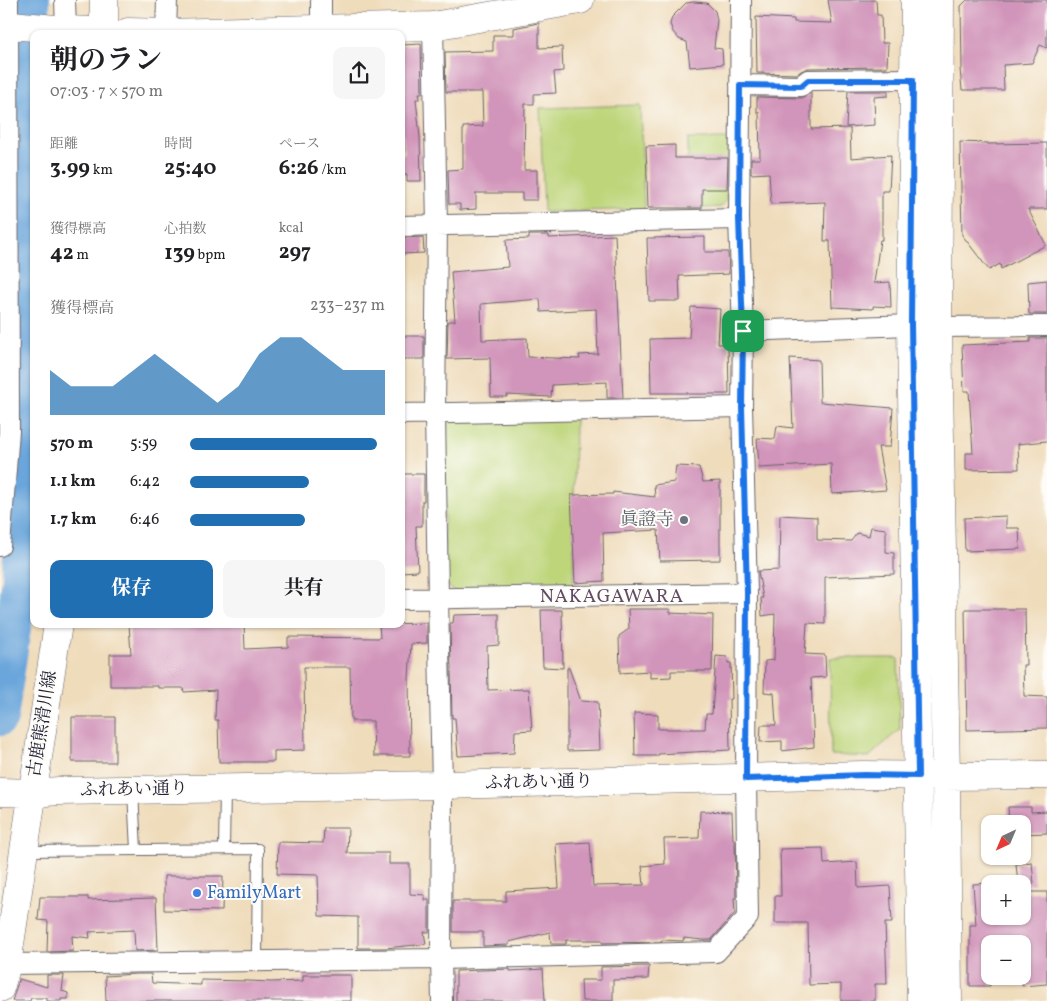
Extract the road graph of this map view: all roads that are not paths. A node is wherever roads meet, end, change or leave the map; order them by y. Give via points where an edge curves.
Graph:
1 (65, 0) edge
2 (104, 0) edge
3 (167, 0) edge
4 (321, 0) edge
5 (580, 0) edge
6 (741, 0) edge
7 (915, 0) edge
8 (940, 0) edge
9 (550, 3) edge
10 (7, 18) edge
11 (433, 26) junction
12 (321, 29) junction
13 (82, 30) edge
14 (87, 30) edge
15 (89, 30) edge
16 (166, 30) edge
17 (290, 30) edge
18 (913, 80) junction
19 (740, 85) junction
20 (4, 170) edge
21 (739, 219) junction
22 (405, 226) edge
23 (437, 226) junction
24 (911, 324) junction
25 (1047, 326) edge
26 (938, 327) junction
27 (743, 331) junction
28 (742, 407) junction
29 (435, 413) junction
30 (405, 414) edge
31 (0, 546) edge
32 (747, 593) junction
33 (405, 599) edge
34 (438, 599) junction
35 (57, 628) edge
36 (1047, 775) edge
37 (918, 776) junction
38 (946, 776) junction
39 (746, 779) junction
40 (442, 785) junction
41 (225, 788) junction
42 (133, 790) junction
43 (16, 792) edge
44 (224, 849) junction
45 (136, 850) junction
46 (24, 851) junction
47 (441, 959) junction
48 (257, 961) junction
49 (3, 976) edge
50 (442, 1001) edge
51 (921, 1001) edge
52 (948, 1001) edge

1 - 14 street
2 - 15 street
3 - 16 street
4 - 12 street
5 - 9 street
6 - 19 street
7 - 18 street
8 - 26 street
9 - 11 street
10 - 13 street
10 - 20 street
11 - 12 street
11 - 23 street
12 - 17 street
18 - 19 street via 808,80 801,86
18 - 24 street
19 - 21 street
20 - 31 street via 9,431
21 - 23 street
21 - 27 street
22 - 23 street
23 - 29 street
24 - 26 street
24 - 27 street
24 - 37 street
25 - 26 street
26 - 38 street
27 - 28 street
28 - 29 street
28 - 32 street
29 - 30 street
29 - 34 street
32 - 34 street
32 - 39 street
33 - 34 street
34 - 40 street
35 - 43 street, 古鹿熊滑川線 via 36,772
36 - 38 street, ふれあい通り
37 - 38 street, ふれあい通り
37 - 39 street, ふれあい通り
37 - 51 street
38 - 52 street
39 - 40 street, ふれあい通り
39 - 47 street via 748,917 716,952
40 - 41 street, ふれあい通り
40 - 47 street
41 - 42 street, ふれあい通り
41 - 44 lane
42 - 43 street, ふれあい通り
42 - 45 lane
43 - 46 street, 古鹿熊滑川線
44 - 45 lane
44 - 48 lane via 258,849
45 - 46 lane
46 - 49 street, 古鹿熊滑川線
47 - 48 street
47 - 50 street
48 - 49 street

